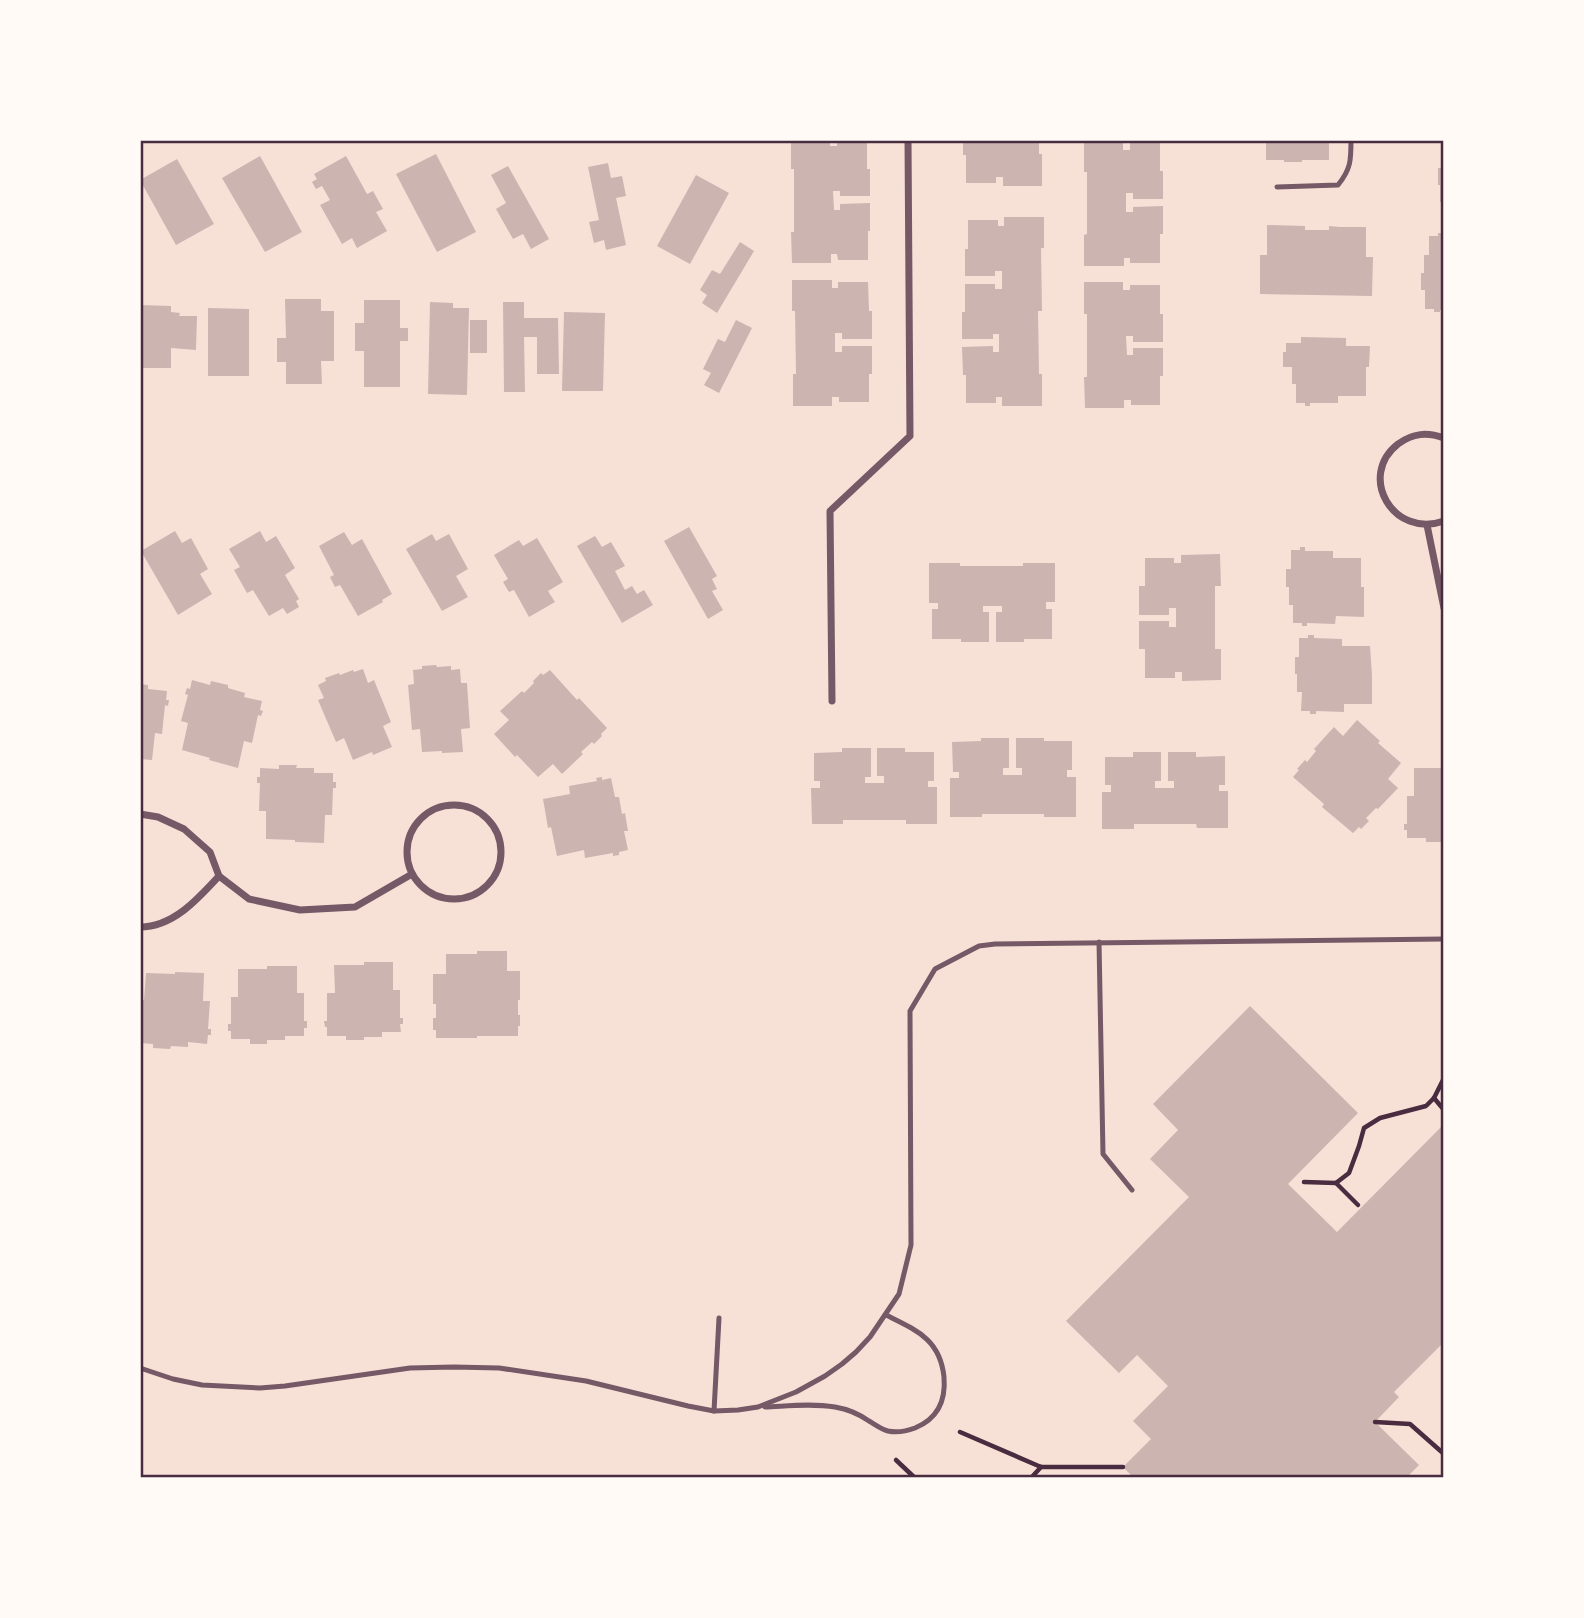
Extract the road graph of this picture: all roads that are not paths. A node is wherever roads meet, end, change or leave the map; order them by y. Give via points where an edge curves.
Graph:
1 (908, 140) edge
2 (1351, 140) edge
3 (1277, 187) dead end
4 (1444, 438) edge
5 (1444, 521) edge
6 (1427, 524) junction
7 (1444, 608) edge
8 (832, 701) dead end
9 (140, 814) edge
10 (412, 874) junction
11 (219, 876) junction
12 (140, 927) edge
13 (1444, 939) edge
14 (1099, 942) junction
15 (1132, 1190) dead end
16 (886, 1315) junction
17 (719, 1318) dead end
18 (140, 1368) edge
19 (758, 1407) junction
20 (715, 1410) junction

1 - 8 street via 910,436 830,511
2 - 3 lane via 1351,162 1338,185
4 - 6 street via 1417,434 1404,440 1384,460 1381,474 1386,502 1395,513 1407,521
5 - 6 street
6 - 7 street
9 - 11 street via 184,829 210,852
10 - 10 street via 406,852 412,830 427,813 448,805 471,807 490,820 501,840 501,863 490,884 472,897 449,900 427,891
10 - 11 street via 355,907 300,910 249,899
11 - 12 street via 174,917
13 - 14 lane
14 - 15 lane via 1103,1154
14 - 16 lane via 979,946 935,969 910,1011 911,1245 899,1294
16 - 19 lane via 842,1364 796,1392
16 - 19 lane via 930,1340 937,1352 943,1369 943,1400 931,1419 898,1432 836,1407
17 - 20 lane
18 - 20 lane via 202,1385 260,1388 410,1368 499,1368 586,1381
19 - 20 lane

